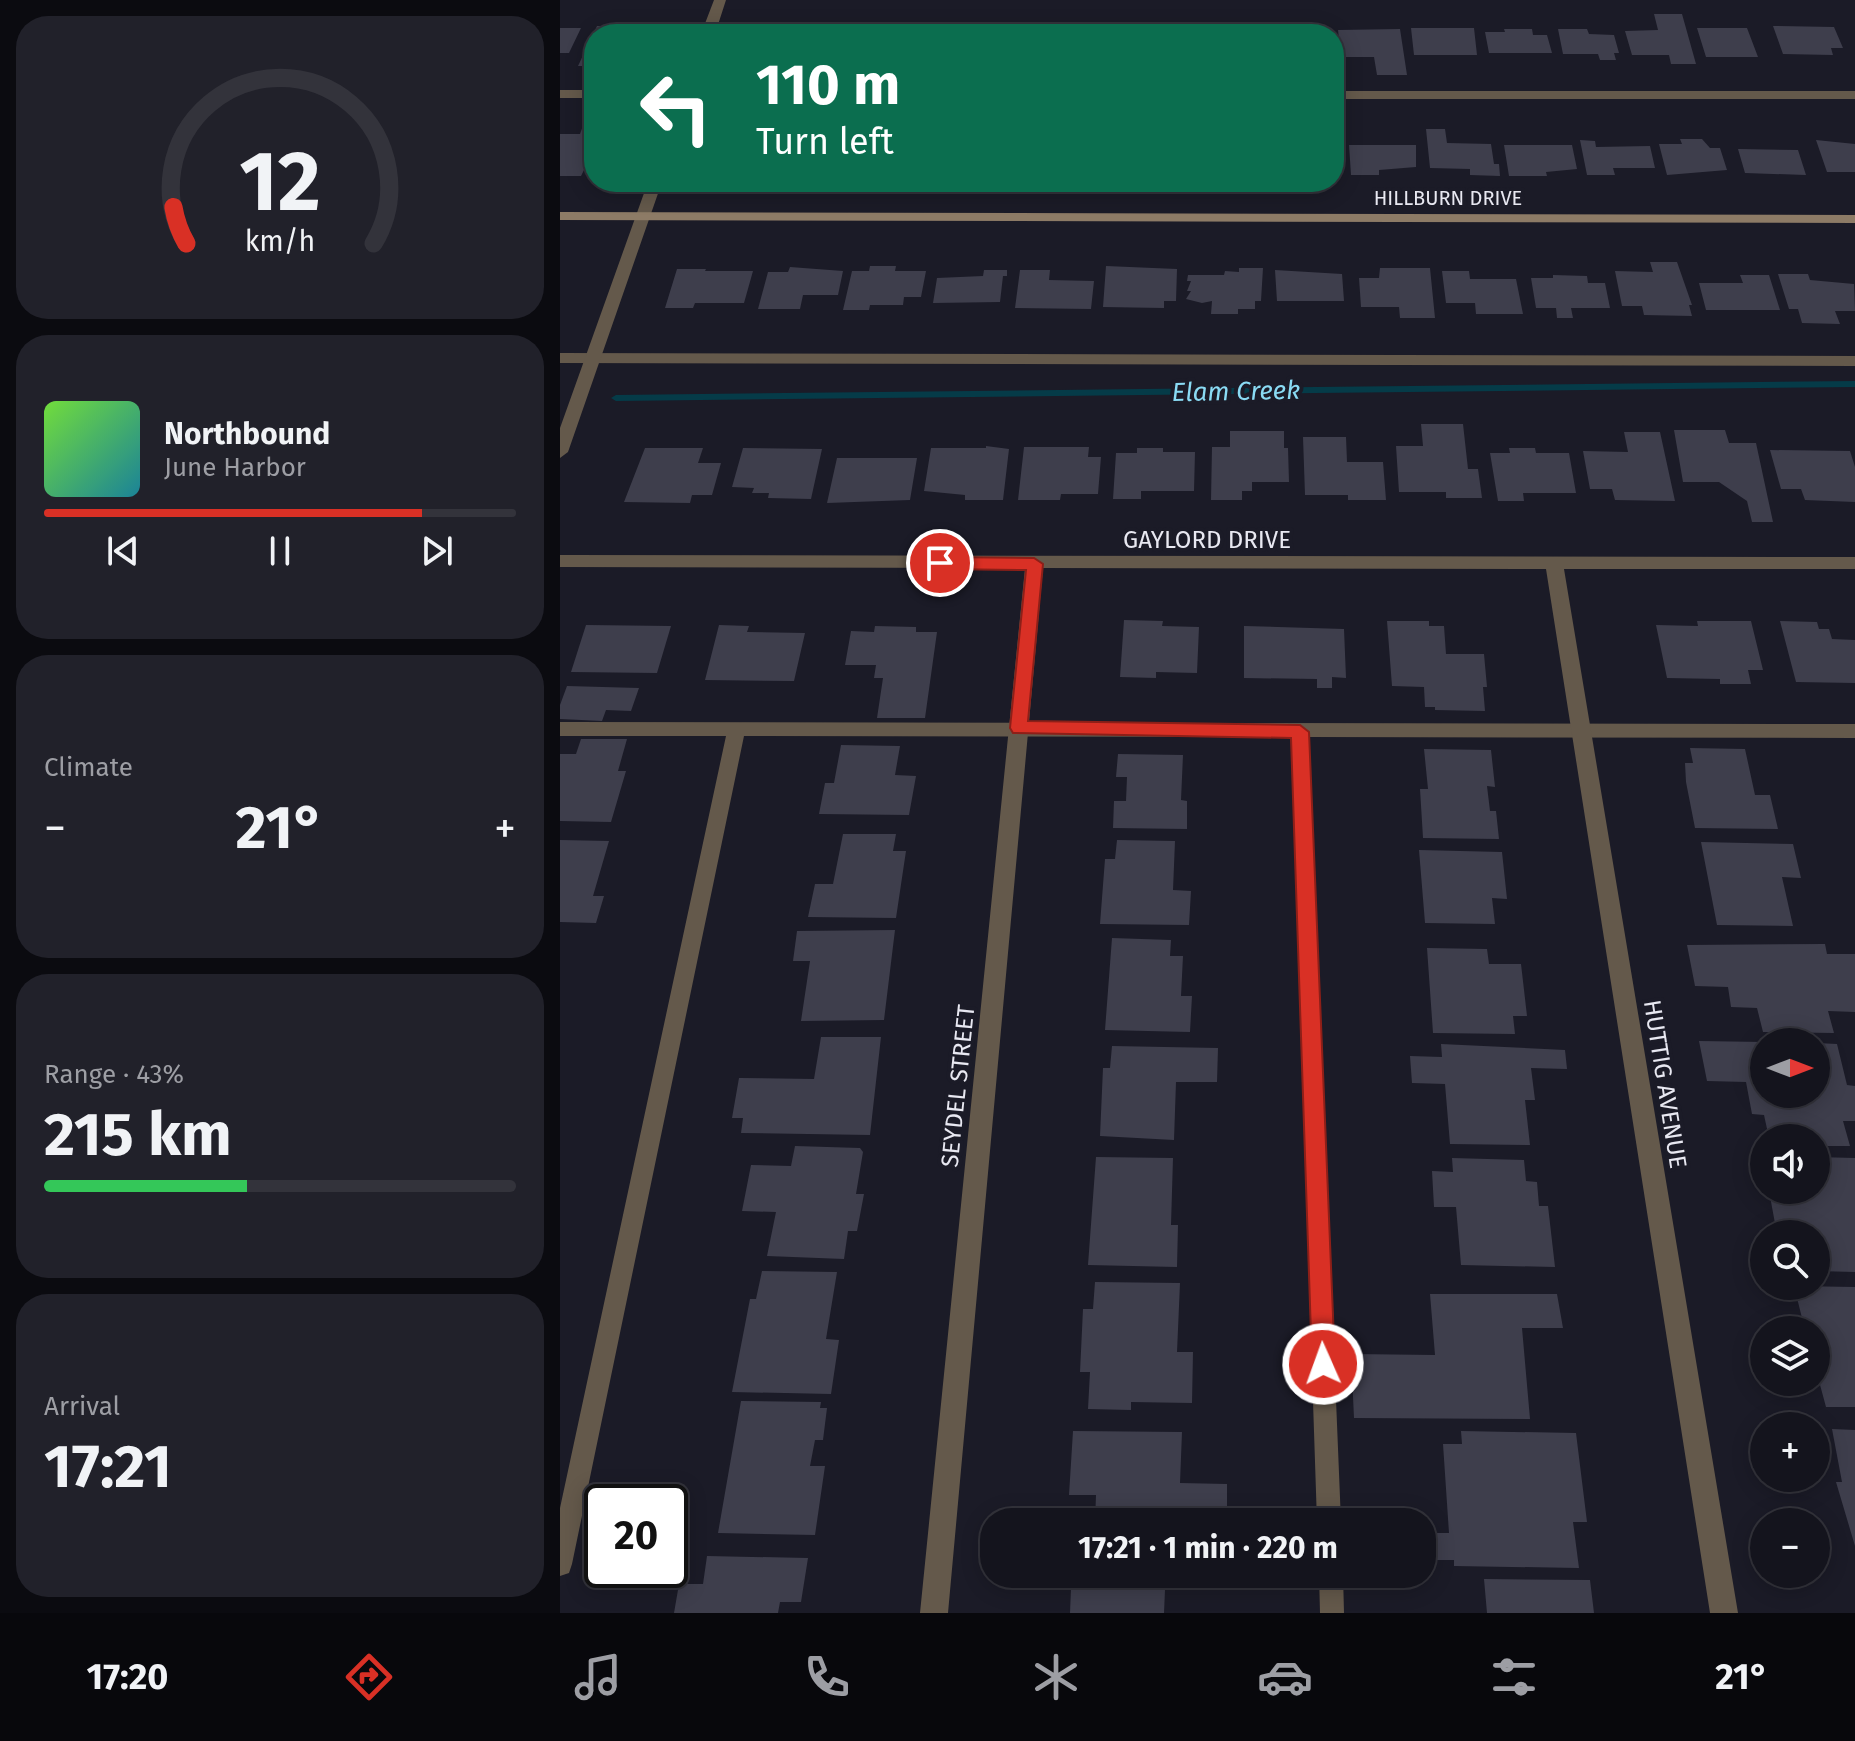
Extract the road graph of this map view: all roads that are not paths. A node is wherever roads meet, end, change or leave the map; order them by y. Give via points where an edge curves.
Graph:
1 (720, 0) edge
2 (712, 24) edge
3 (560, 94) edge
4 (584, 94) edge
5 (1344, 95) edge
6 (1855, 95) edge
7 (651, 192) edge
8 (560, 216) edge
9 (643, 216) junction
10 (1855, 219) edge
11 (560, 358) edge
12 (592, 358) junction
13 (1855, 361) edge
14 (560, 452) edge
15 (560, 561) edge
16 (1855, 563) edge
17 (1034, 564) junction
18 (1554, 564) junction
19 (1019, 728) junction
20 (560, 729) edge
21 (1582, 729) junction
22 (736, 731) junction
23 (1855, 731) edge
24 (1300, 732) junction
25 (1328, 1508) edge
26 (560, 1564) edge
27 (1331, 1588) edge
28 (934, 1613) edge
29 (1332, 1613) edge
30 (1724, 1613) edge

1 - 2 street
3 - 4 lane
5 - 6 lane
7 - 9 street
8 - 9 street, HILLBURN DRIVE
9 - 10 street, HILLBURN DRIVE
9 - 12 street
11 - 12 lane
12 - 13 lane
12 - 14 street
15 - 17 street, GAYLORD DRIVE
16 - 18 street, GAYLORD DRIVE
17 - 18 street, GAYLORD DRIVE
17 - 19 street, SEYDEL STREET
18 - 21 street, HUTTIG AVENUE
19 - 22 lane
19 - 24 lane
19 - 28 street, SEYDEL STREET
20 - 22 lane
21 - 23 lane
21 - 24 lane
21 - 30 street, HUTTIG AVENUE
22 - 26 lane
24 - 25 lane
27 - 29 lane

